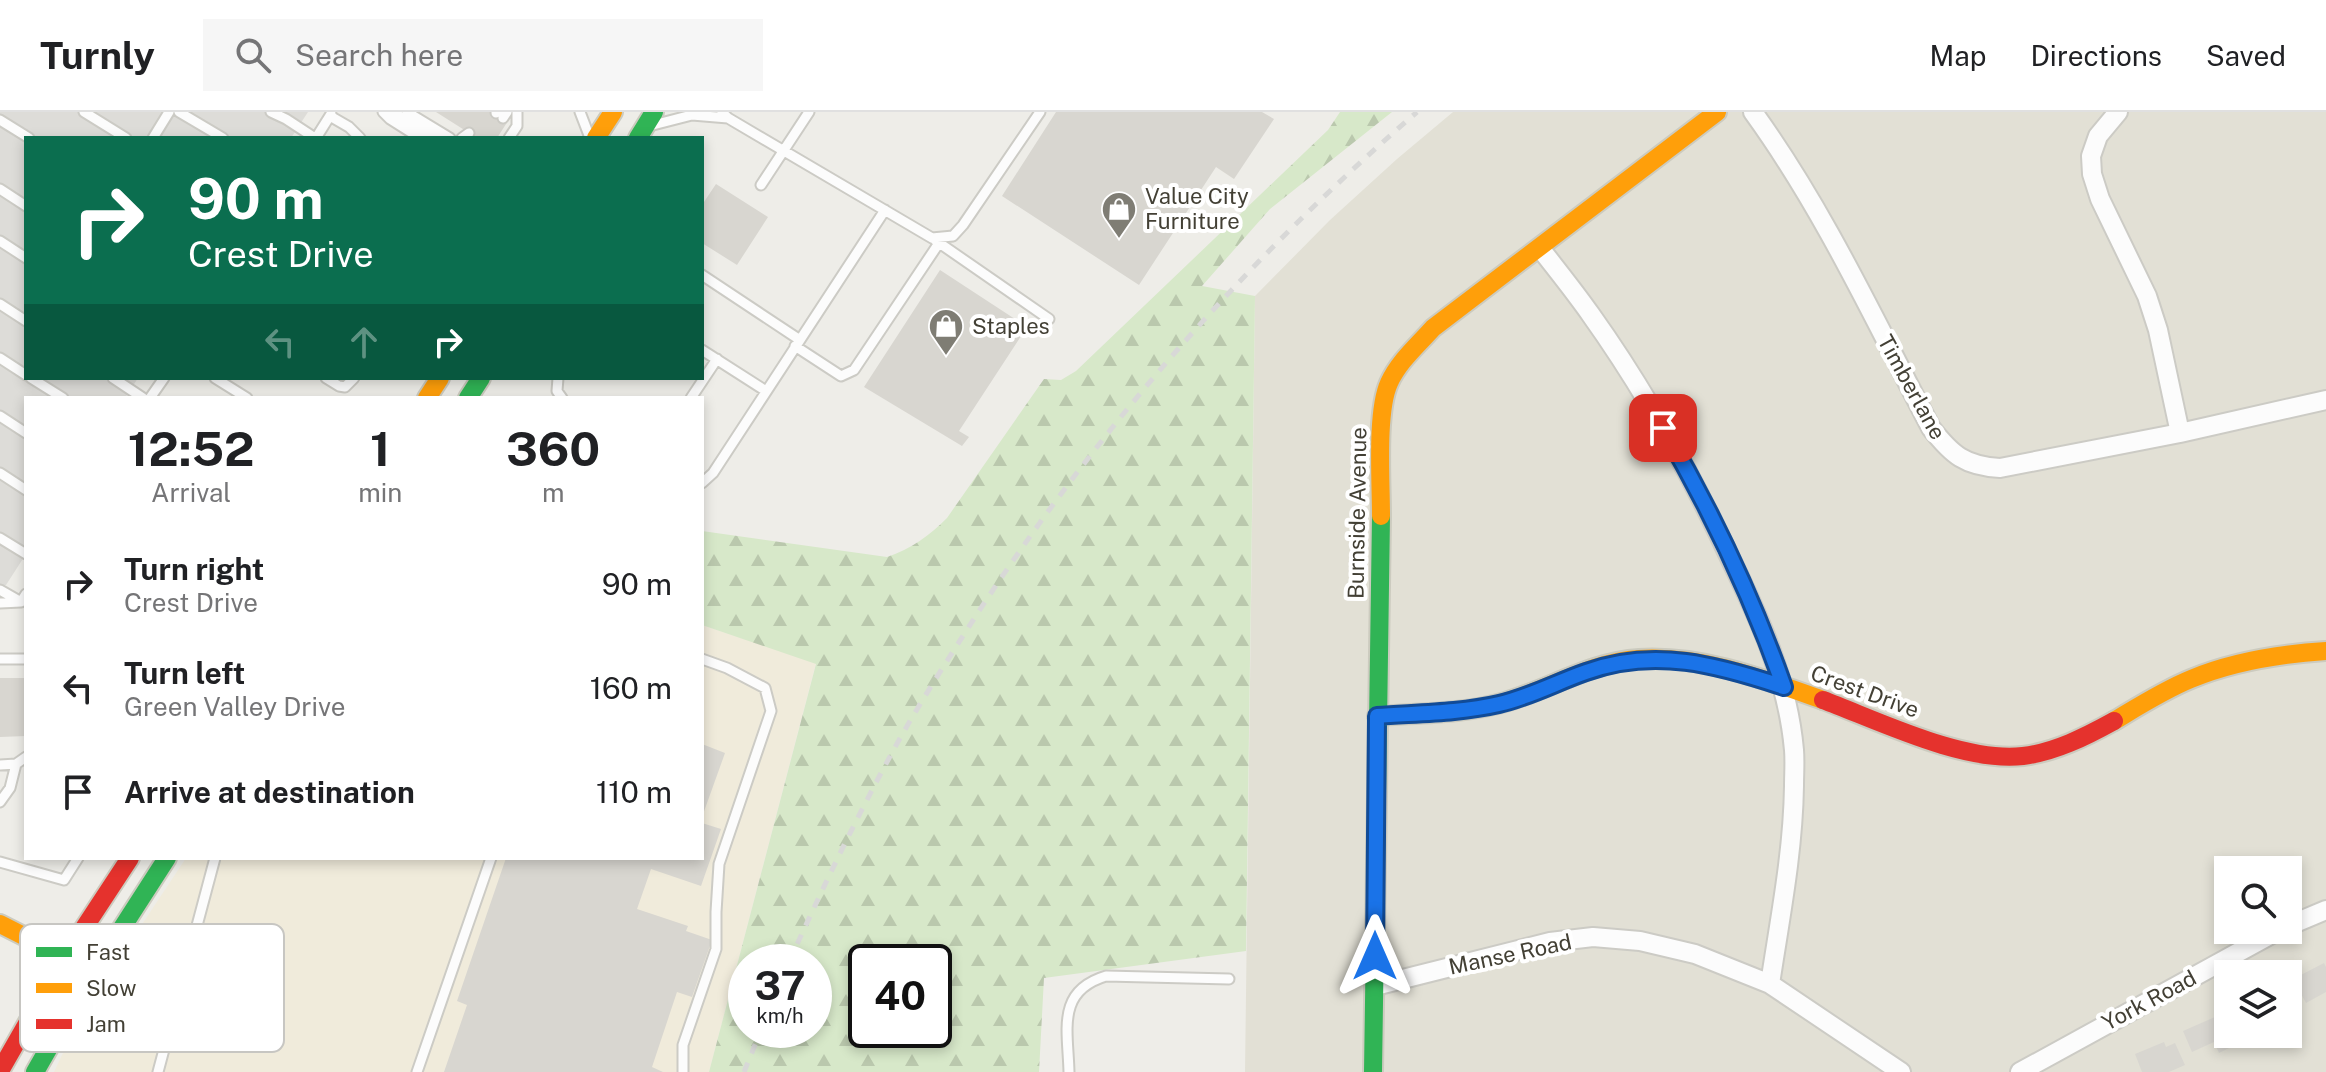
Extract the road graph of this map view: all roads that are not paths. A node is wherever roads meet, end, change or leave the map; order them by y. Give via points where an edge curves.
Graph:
1 (84, 112) edge
2 (169, 112) edge
3 (179, 112) edge
4 (272, 112) edge
5 (383, 112) edge
6 (393, 112) edge
7 (407, 112) edge
8 (517, 112) edge
9 (580, 112) edge
10 (613, 112) edge
11 (809, 112) edge
12 (1040, 112) edge
13 (1717, 112) edge
14 (1753, 112) edge
15 (2118, 112) edge
16 (331, 114) edge
17 (725, 115) edge
18 (0, 120) edge
19 (645, 126) edge
20 (26, 136) edge
21 (123, 136) edge
22 (154, 136) edge
23 (220, 136) edge
24 (312, 136) edge
25 (316, 136) edge
26 (358, 136) edge
27 (417, 136) edge
28 (432, 136) edge
29 (447, 136) edge
30 (510, 136) edge
31 (589, 136) edge
32 (597, 136) edge
33 (782, 151) junction
34 (761, 185) dead end
35 (0, 189) edge
36 (24, 205) edge
37 (885, 210) junction
38 (936, 240) junction
39 (0, 241) edge
40 (1540, 248) junction
41 (24, 257) edge
42 (704, 276) edge
43 (0, 304) edge
44 (1049, 319) dead end
45 (24, 320) edge
46 (798, 343) junction
47 (704, 351) edge
48 (0, 358) edge
49 (717, 359) junction
50 (24, 374) edge
51 (704, 378) edge
52 (34, 380) edge
53 (116, 380) edge
54 (218, 380) edge
55 (329, 380) edge
56 (352, 380) edge
57 (766, 391) junction
58 (60, 396) edge
59 (140, 396) edge
60 (244, 396) edge
61 (2326, 400) edge
62 (0, 416) edge
63 (24, 432) edge
64 (2180, 433) junction
65 (0, 473) edge
66 (704, 481) edge
67 (24, 489) edge
68 (0, 538) edge
69 (24, 553) edge
70 (0, 590) edge
71 (24, 599) edge
72 (0, 603) edge
73 (2326, 651) edge
74 (0, 659) edge
75 (24, 659) edge
76 (704, 660) edge
77 (1784, 687) junction
78 (1377, 716) junction
79 (24, 758) edge
80 (16, 764) junction
81 (0, 765) edge
82 (0, 802) edge
83 (77, 860) edge
84 (129, 860) edge
85 (166, 860) edge
86 (214, 860) edge
87 (490, 860) edge
88 (0, 862) edge
89 (2326, 910) edge
90 (2302, 920) edge
91 (0, 924) edge
92 (87, 924) edge
93 (124, 924) edge
94 (198, 924) edge
95 (20, 934) edge
96 (2253, 944) edge
97 (1229, 979) dead end
98 (1770, 984) junction
99 (1375, 986) junction
100 (20, 1036) edge
101 (45, 1052) edge
102 (164, 1052) edge
103 (0, 1071) edge
104 (35, 1072) edge
105 (158, 1072) edge
106 (417, 1072) edge
107 (683, 1072) edge
108 (1069, 1072) edge
109 (1373, 1072) edge
110 (1901, 1072) edge
111 (2020, 1072) edge

1 - 21 lane
2 - 22 lane
3 - 23 lane
4 - 24 lane
5 - 27 lane
6 - 28 lane
7 - 29 lane
8 - 30 lane
9 - 31 lane
10 - 32 street
11 - 33 lane
12 - 38 lane via 963,225 953,236
13 - 40 street, Burnside Avenue
14 - 64 street, Timberlane via 1826,227 1931,428 1949,450 1966,462 2000,468
15 - 64 street via 2098,136 2092,174 2147,296
16 - 25 lane
16 - 26 lane
17 - 19 lane via 692,115
17 - 33 lane
18 - 20 lane
33 - 34 lane
33 - 37 lane
35 - 36 lane
37 - 38 lane
37 - 46 lane
38 - 44 lane
38 - 46 lane via 854,370 841,376
39 - 41 lane
40 - 77 street via 1591,314 1677,452 1761,623
40 - 78 street, Burnside Avenue via 1433,328 1390,380 1382,430
42 - 46 lane
43 - 45 lane
46 - 57 lane
47 - 49 lane
48 - 50 lane
49 - 51 lane
49 - 57 lane
52 - 58 lane
53 - 59 lane
54 - 60 lane
55 - 56 lane via 345,387
57 - 66 lane
61 - 64 street, Timberlane
62 - 63 lane
65 - 67 lane
68 - 69 lane
70 - 71 lane
71 - 72 lane
73 - 77 street, Crest Drive via 2224,666 2188,679 2058,747 2021,756 1946,745
74 - 75 lane
76 - 107 lane via 765,688 771,711 719,864 716,949 683,1045
77 - 78 street, Crest Drive via 1732,670 1655,658 1588,671 1501,704
77 - 98 street via 1795,751 1794,803
78 - 99 street, Burnside Avenue
79 - 80 lane
80 - 81 lane
80 - 82 lane
83 - 88 lane via 64,880
84 - 92 street
85 - 93 street
86 - 94 lane
87 - 106 lane
89 - 90 street
91 - 95 street
96 - 111 street, York Road
97 - 108 lane via 1092,980 1072,999
98 - 99 street, Manse Road via 1695,954 1593,937 1509,950
98 - 110 street, Manse Road
99 - 109 street, Burnside Avenue
100 - 103 street
101 - 104 street
102 - 105 lane

